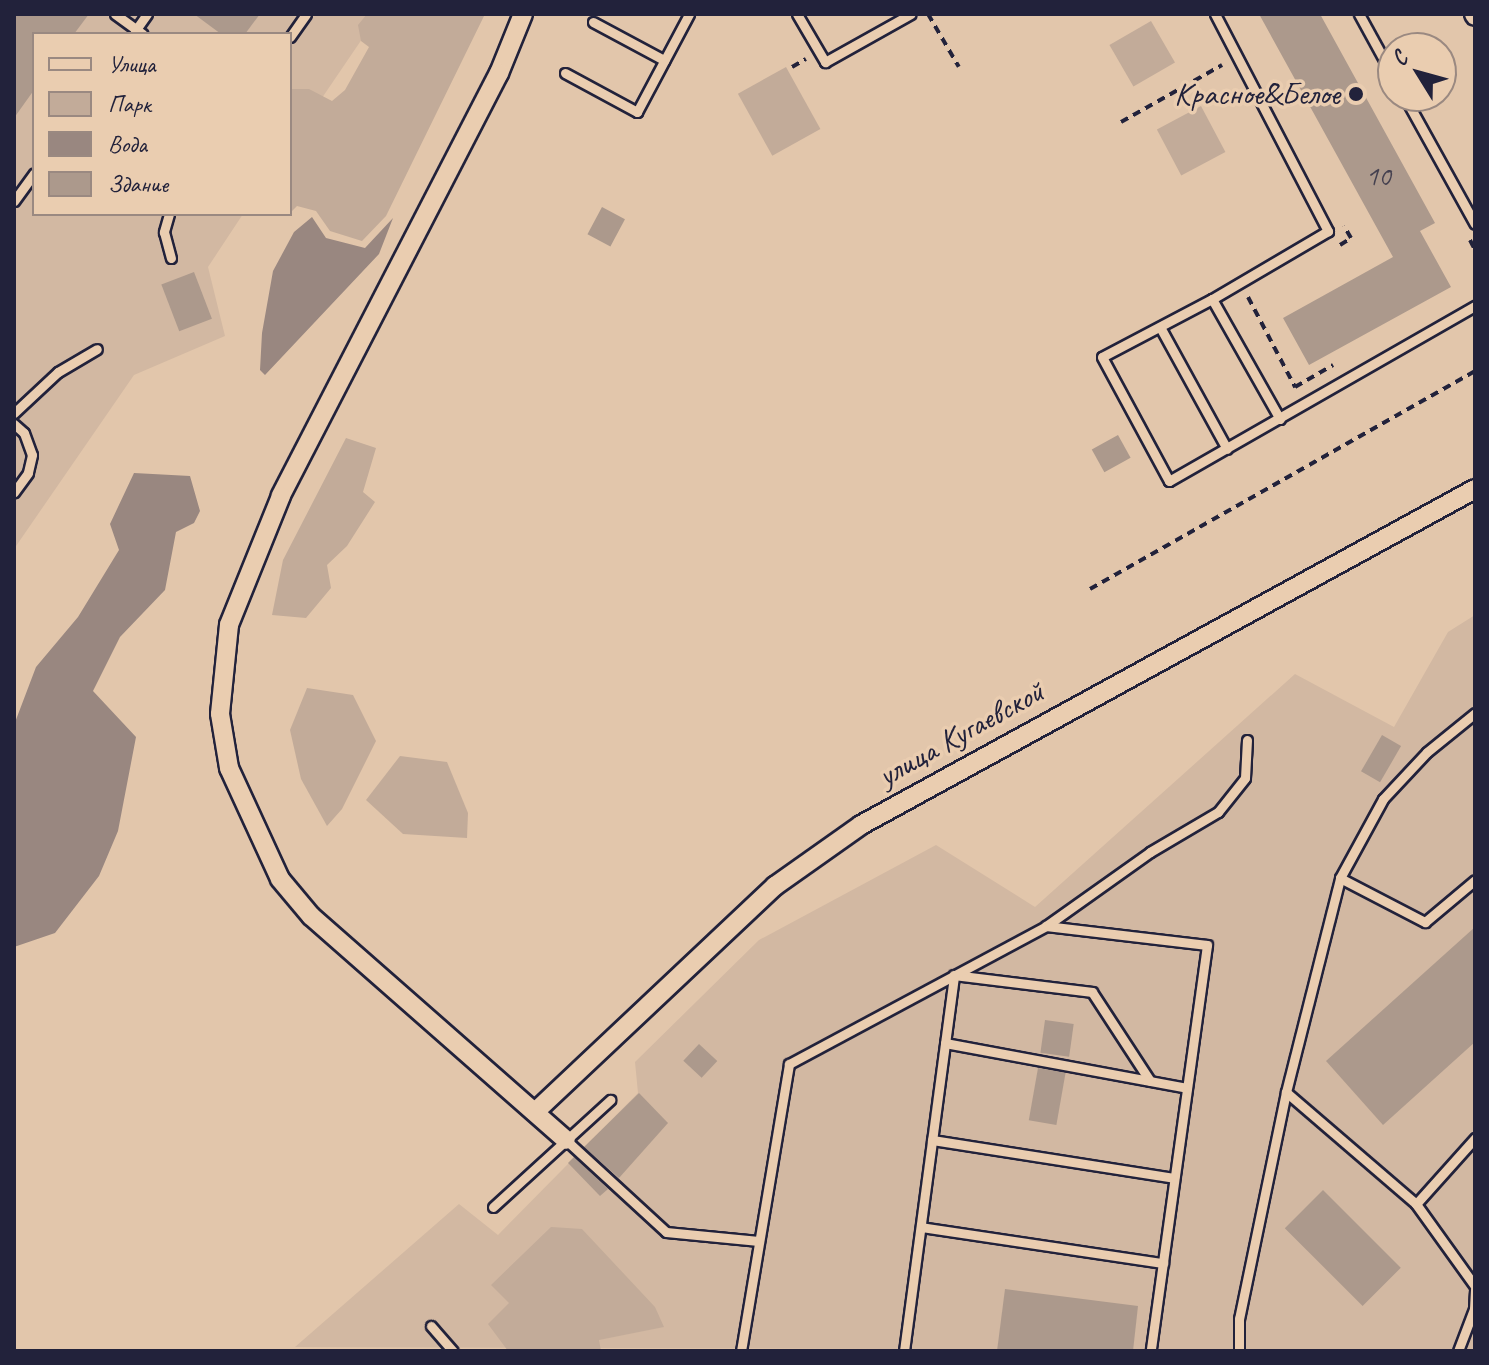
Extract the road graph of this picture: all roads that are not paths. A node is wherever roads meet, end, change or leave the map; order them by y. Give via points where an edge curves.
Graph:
1 (115, 14) edge
2 (147, 14) edge
3 (306, 14) edge
4 (523, 14) edge
5 (689, 14) edge
6 (797, 14) edge
7 (911, 14) edge
8 (1215, 14) edge
9 (1359, 14) edge
10 (593, 22) dead end
11 (138, 32) edge
12 (292, 34) edge
13 (1377, 47) edge
14 (664, 60) junction
15 (565, 73) dead end
16 (1413, 112) edge
17 (32, 176) edge
18 (14, 201) edge
19 (168, 216) edge
20 (1475, 224) edge
21 (171, 258) dead end
22 (1212, 299) junction
23 (1475, 306) edge
24 (1160, 327) junction
25 (97, 349) dead end
26 (14, 413) edge
27 (1280, 419) junction
28 (14, 424) edge
29 (1227, 449) junction
30 (1475, 489) edge
31 (14, 492) edge
32 (1475, 713) edge
33 (1247, 740) dead end
34 (1474, 877) edge
35 (1340, 878) junction
36 (1046, 926) junction
37 (954, 975) junction
38 (945, 1043) junction
39 (1150, 1081) junction
40 (1187, 1088) junction
41 (1286, 1092) junction
42 (610, 1100) dead end
43 (535, 1112) junction
44 (1475, 1138) edge
45 (566, 1140) junction
46 (932, 1140) junction
47 (1174, 1178) junction
48 (1416, 1204) junction
49 (493, 1207) dead end
50 (921, 1227) junction
51 (759, 1241) junction
52 (1163, 1263) junction
53 (1475, 1287) edge
54 (431, 1326) dead end
55 (453, 1351) edge
56 (741, 1351) edge
57 (904, 1351) edge
58 (1151, 1351) edge
59 (1239, 1351) edge
60 (1458, 1351) edge

1 - 11 lane
2 - 11 lane
3 - 12 lane
4 - 43 street via 499,73 281,496 229,625 220,714 229,768 280,879 311,916
5 - 14 lane
6 - 7 lane via 825,62
8 - 22 lane via 1328,231
9 - 13 lane
10 - 14 lane
14 - 15 lane via 637,112
16 - 20 lane
17 - 18 lane
19 - 21 lane via 164,232
22 - 24 lane
22 - 27 lane
23 - 27 lane
24 - 29 lane
24 - 29 lane via 1102,357 1169,481
25 - 26 lane via 58,372
27 - 29 lane
28 - 31 lane via 24,433 32,455 28,473
30 - 43 street, улица Кугаевской via 861,825 775,886
32 - 35 lane via 1427,752 1383,799
33 - 36 lane via 1245,778 1218,812 1150,852
34 - 35 lane via 1425,922
35 - 41 lane
36 - 37 lane
36 - 40 lane via 1207,945
37 - 38 lane
37 - 39 lane via 1092,992
37 - 51 lane via 789,1064
38 - 39 lane
38 - 46 lane
39 - 40 lane
40 - 47 lane
41 - 48 lane
41 - 59 lane via 1239,1319
42 - 45 lane
43 - 45 street
44 - 48 lane
45 - 49 lane
45 - 51 lane via 666,1232
46 - 47 lane
46 - 50 lane
47 - 52 lane
48 - 53 lane
50 - 52 lane
50 - 57 lane
51 - 56 lane
52 - 58 lane
53 - 60 lane via 1474,1309
54 - 55 lane

